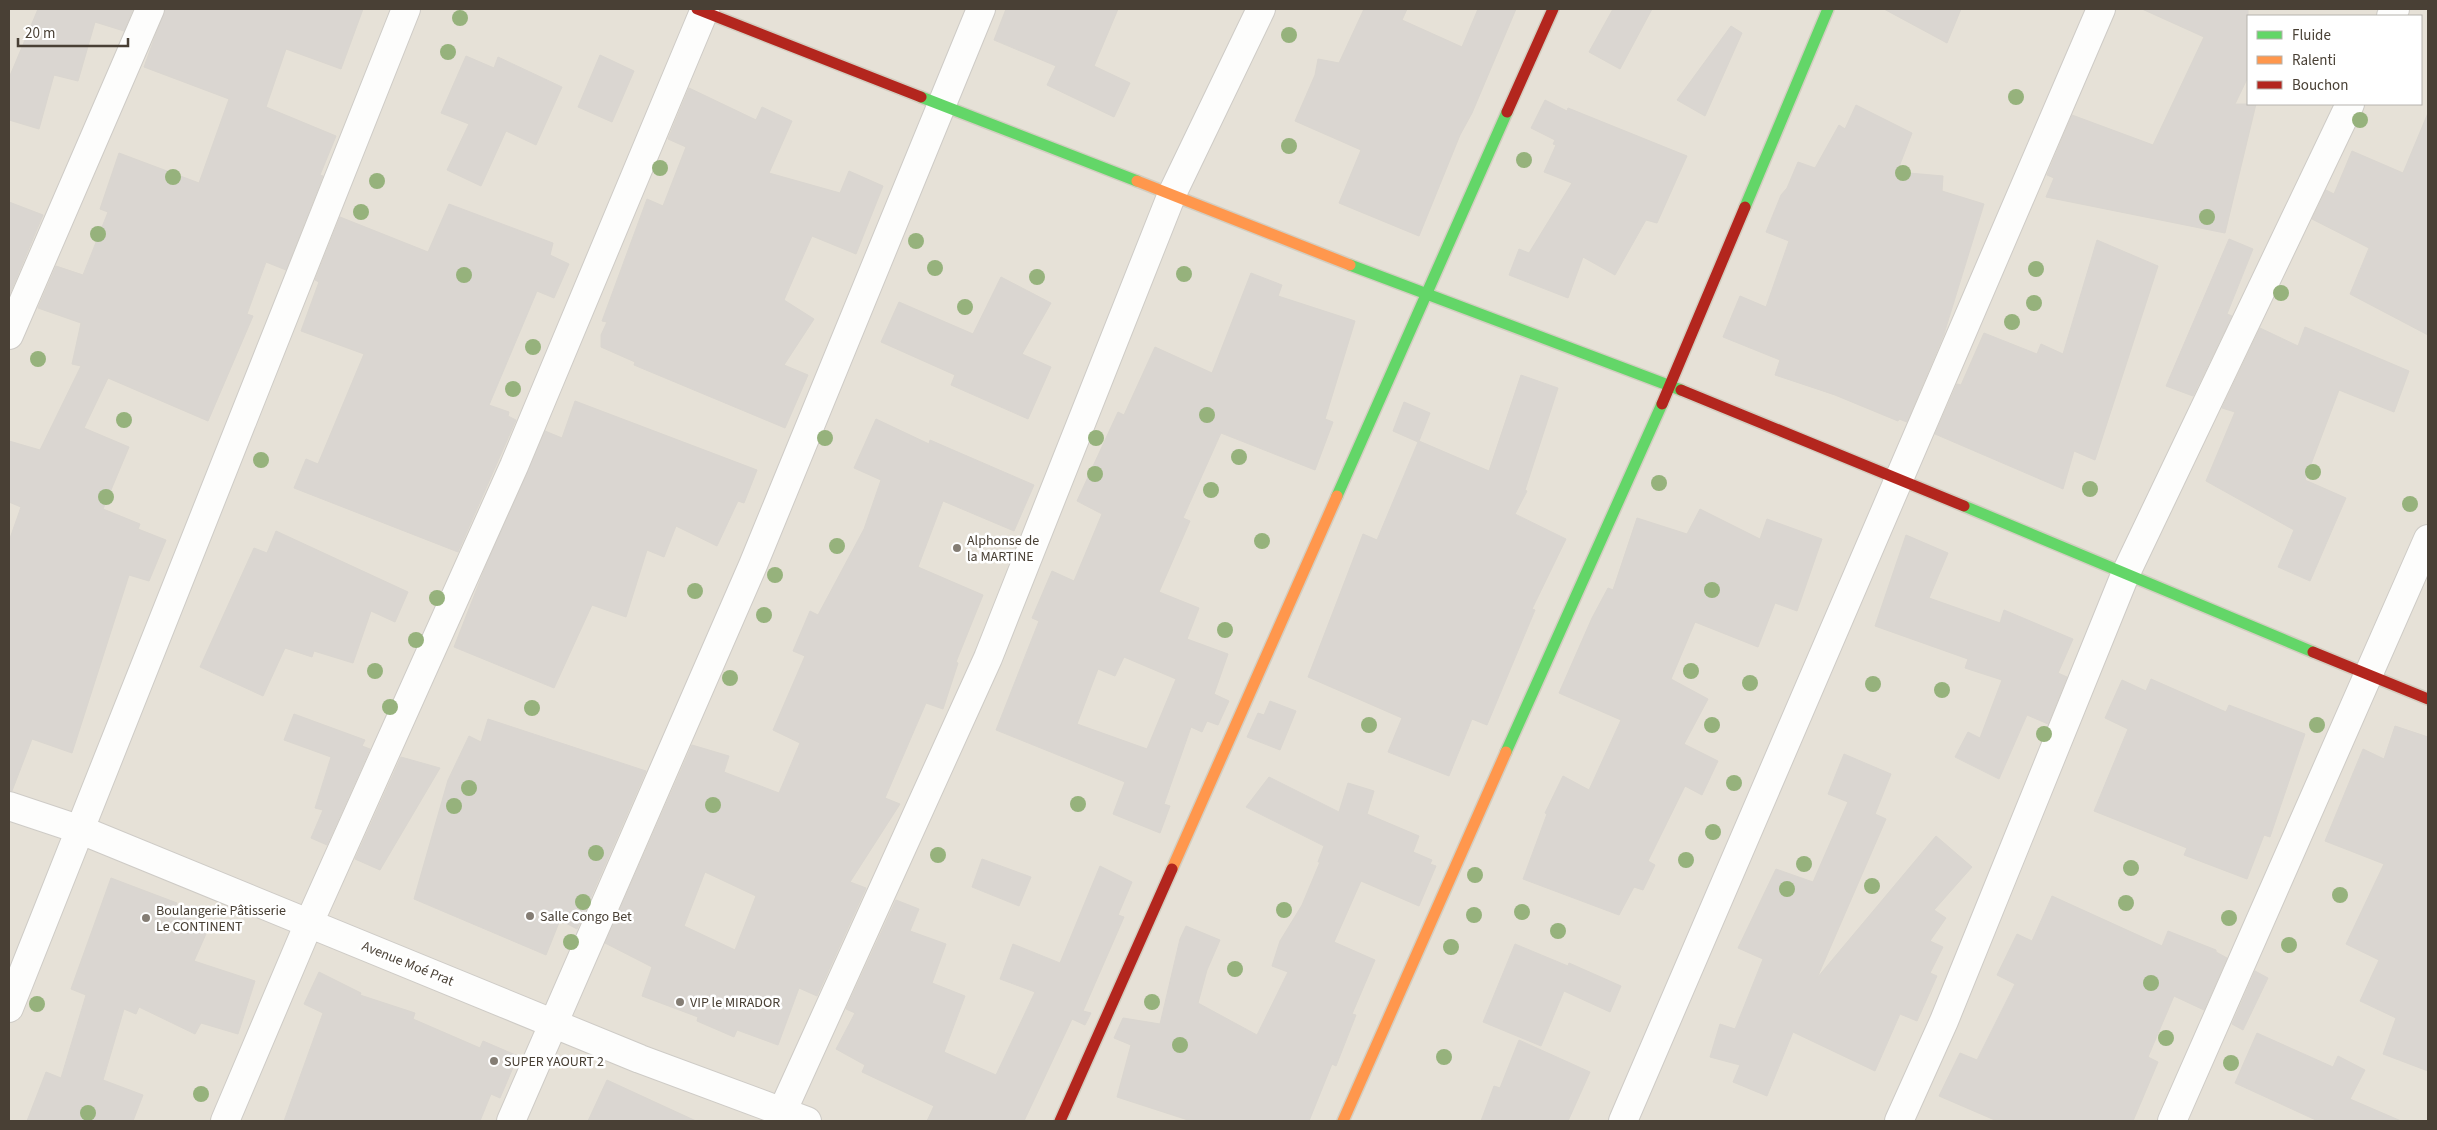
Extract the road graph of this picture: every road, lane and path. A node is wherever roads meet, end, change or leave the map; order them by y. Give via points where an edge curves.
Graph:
1 (150, 9) edge
2 (406, 9) edge
3 (981, 9) edge
4 (1261, 9) edge
5 (1553, 9) edge
6 (1828, 9) edge
7 (2101, 9) edge
8 (702, 10) edge
9 (940, 104) junction
10 (2350, 105) edge
11 (1172, 194) junction
12 (1425, 294) junction
13 (9, 335) edge
14 (1670, 386) junction
15 (1901, 479) junction
16 (2428, 539) edge
17 (2125, 576) junction
18 (2369, 675) junction
19 (2428, 699) edge
20 (9, 806) edge
21 (81, 830) junction
22 (309, 923) junction
23 (9, 1008) edge
24 (555, 1023) junction
25 (780, 1117) edge
26 (225, 1121) edge
27 (511, 1121) edge
28 (807, 1121) edge
29 (1060, 1121) edge
30 (1343, 1121) edge
31 (1624, 1121) edge
32 (1899, 1121) edge
33 (2172, 1121) edge

1 - 13 street
2 - 21 street
3 - 9 street
4 - 11 street
5 - 12 street
6 - 14 street
7 - 15 street
8 - 9 street
8 - 22 street via 514,466
9 - 11 street
9 - 24 street via 753,564
10 - 17 street
11 - 12 street
11 - 25 street via 988,658
12 - 14 street
12 - 29 street
14 - 15 street
14 - 30 street
15 - 17 street
15 - 31 street
16 - 18 street
17 - 18 street
17 - 32 street via 1944,1021
18 - 19 street
18 - 33 street
20 - 21 street, Avenue Moé Prat
21 - 22 street, Avenue Moé Prat
21 - 23 street
22 - 24 street, Avenue Moé Prat
22 - 26 street
24 - 25 street, Avenue Moé Prat
24 - 27 street
25 - 28 street, Avenue Moé Prat

